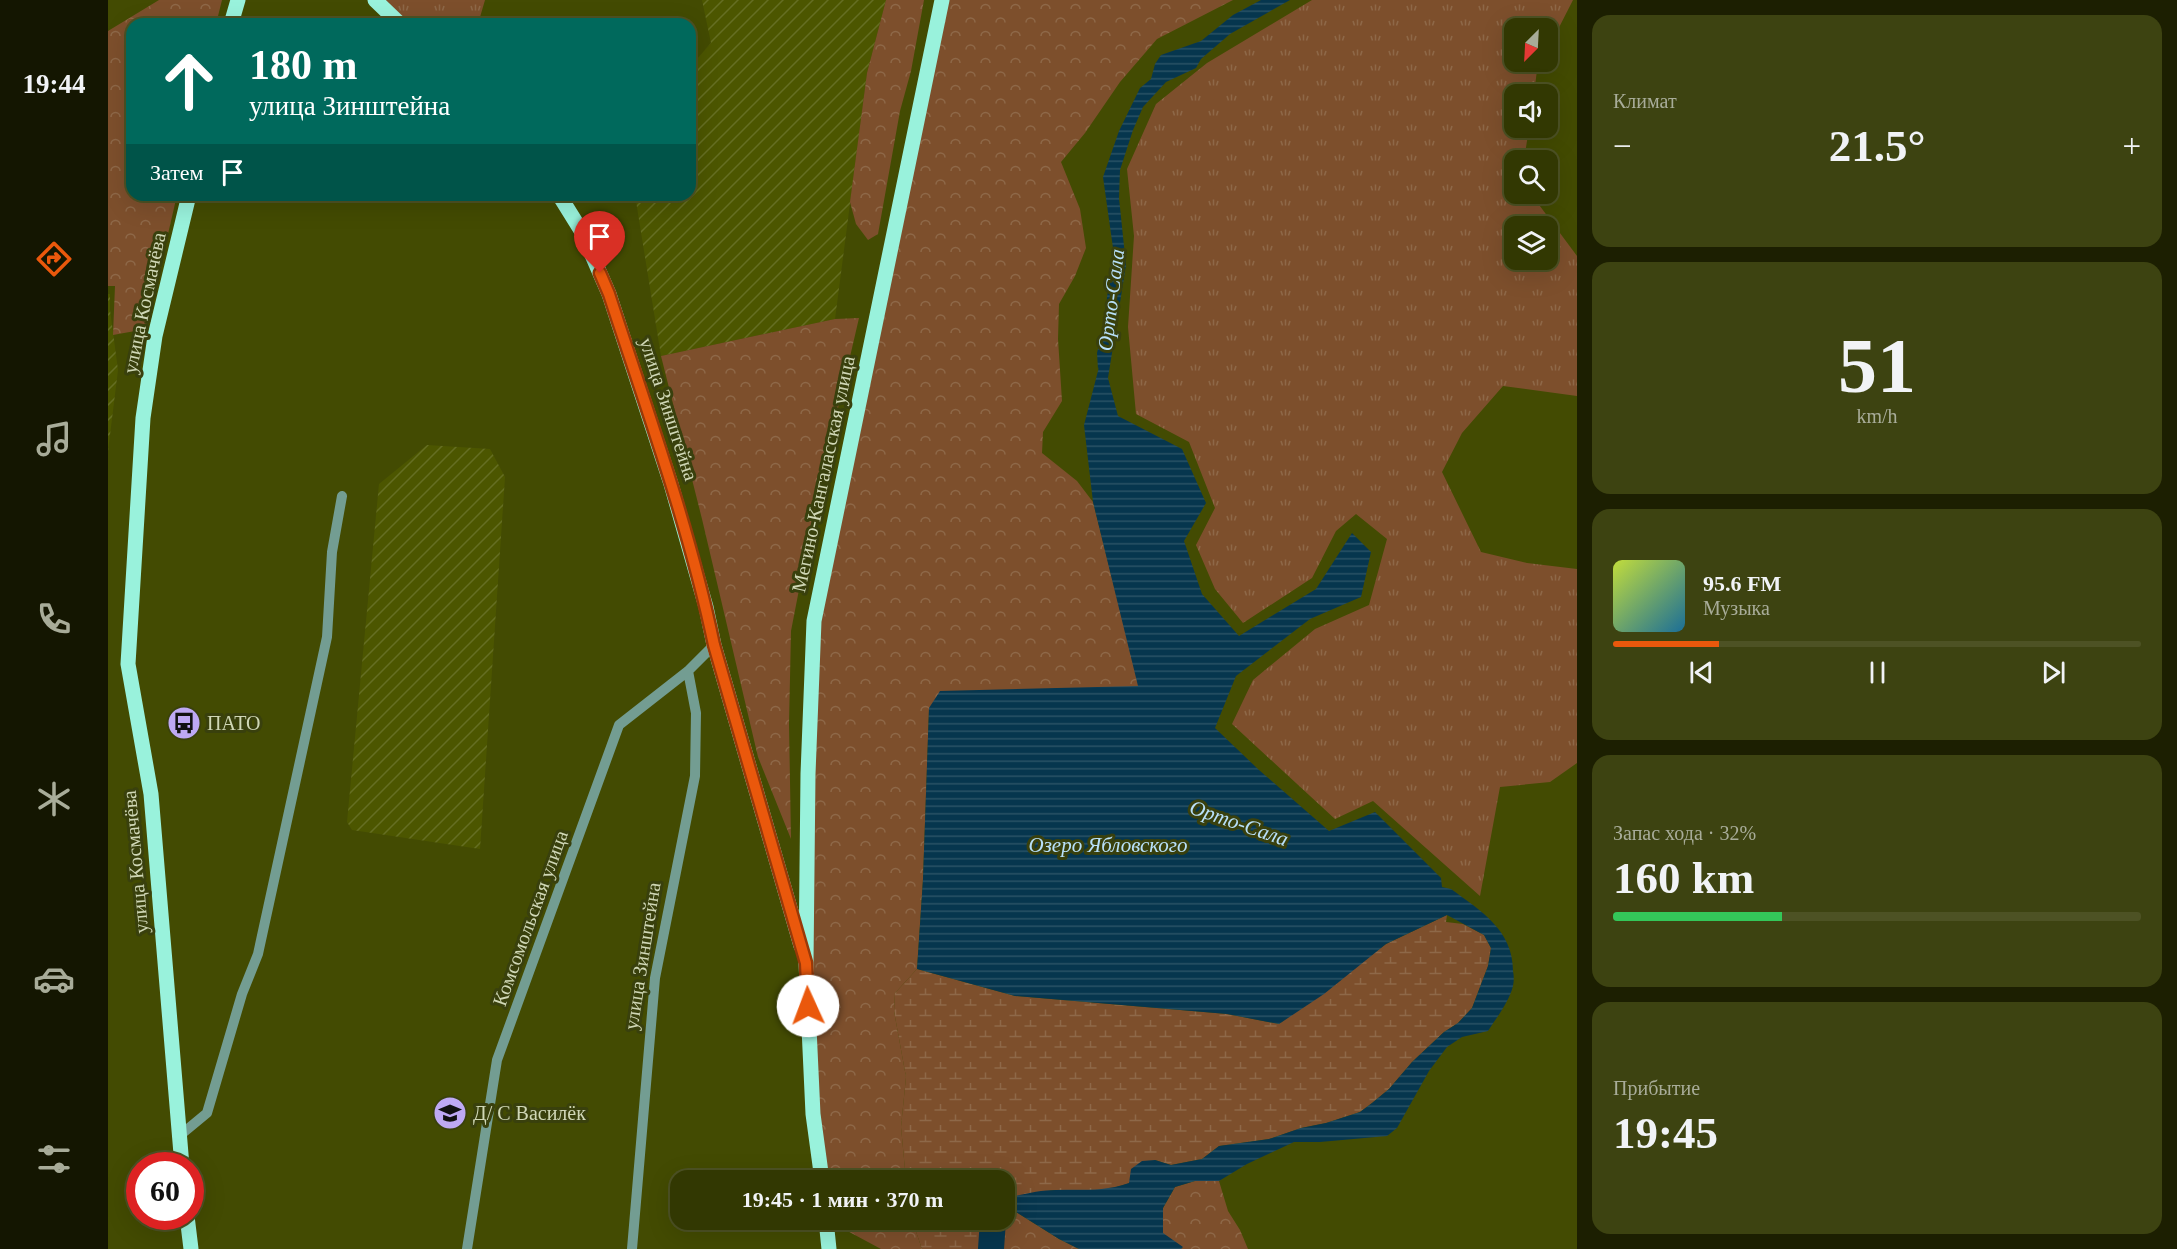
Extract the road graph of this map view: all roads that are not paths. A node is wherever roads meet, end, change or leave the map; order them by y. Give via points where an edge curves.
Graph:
1 (238, 0) edge
2 (375, 0) edge
3 (942, 0) edge
4 (233, 18) edge
5 (394, 18) edge
6 (188, 201) edge
7 (563, 201) edge
8 (342, 496) dead end
9 (714, 645) junction
10 (688, 671) junction
11 (806, 963) junction
12 (178, 1137) junction
13 (180, 1152) edge
14 (821, 1170) edge
15 (189, 1230) edge
16 (827, 1230) edge
17 (191, 1249) edge
18 (467, 1249) edge
19 (632, 1249) edge
20 (828, 1249) edge

1 - 4 main road
2 - 5 main road
3 - 11 main road, Мегино-Кангаласская улица via 814,621
6 - 12 main road, улица Космачёва via 155,336 143,418 129,664 151,794
7 - 9 main road, улица Зинштейна via 582,232 609,294 671,484
8 - 12 street via 332,552 327,638 258,954 242,994 207,1113
9 - 10 street, Комсомольская улица
9 - 11 main road, Мегино-Кангаласская улица
10 - 18 street, Комсомольская улица via 619,725 497,1060
10 - 19 street, улица Зинштейна via 696,713 695,776 656,978
11 - 14 main road, Мегино-Кангаласская улица via 813,1114
12 - 13 main road, улица Космачёва
15 - 17 main road
16 - 20 main road

